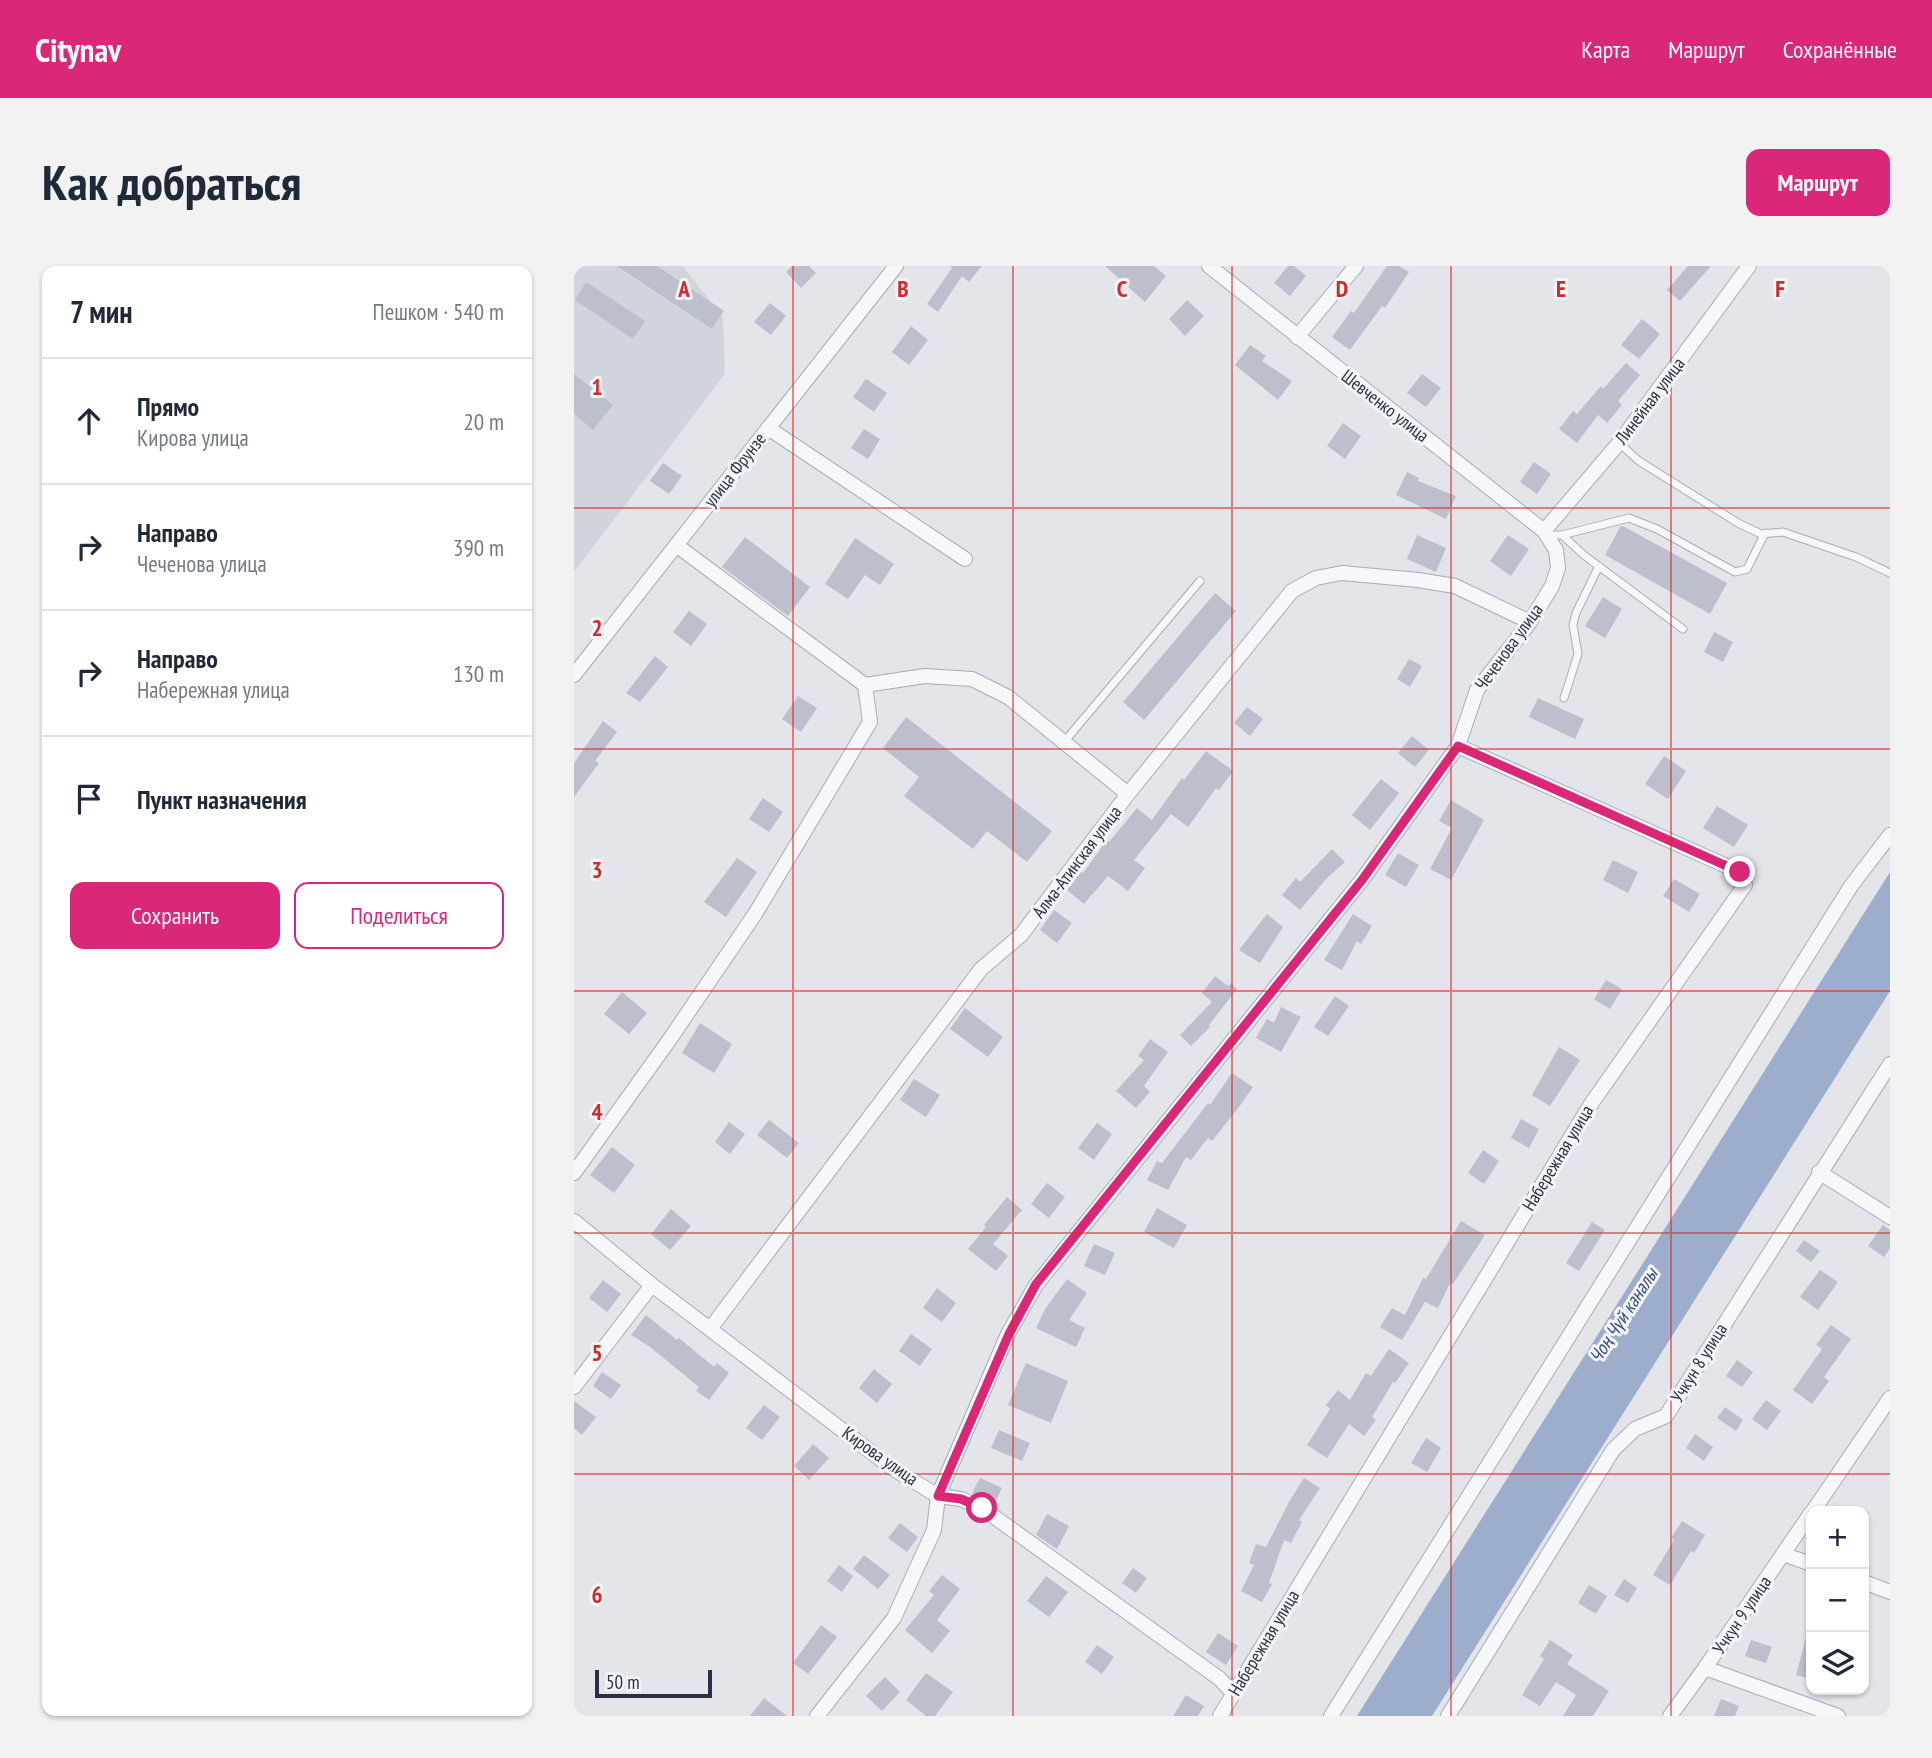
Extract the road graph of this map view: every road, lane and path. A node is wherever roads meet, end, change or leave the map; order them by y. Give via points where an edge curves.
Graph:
1 (896, 266) edge
2 (1209, 266) edge
3 (1356, 266) edge
4 (1749, 266) edge
5 (1297, 337) junction
6 (768, 428) junction
7 (1619, 443) junction
8 (1546, 533) junction
9 (1765, 533) junction
10 (1562, 535) junction
11 (676, 545) junction
12 (1556, 550) joint
13 (965, 559) dead end
14 (1599, 566) junction
15 (1890, 573) edge
16 (1200, 581) dead end
17 (1530, 622) junction
18 (1683, 629) dead end
19 (574, 675) edge
20 (865, 685) junction
21 (1564, 698) dead end
22 (1064, 742) junction
23 (1458, 746) junction
24 (1128, 794) junction
25 (1890, 835) edge
26 (1890, 1064) edge
27 (1819, 1172) junction
28 (574, 1173) edge
29 (1890, 1217) edge
30 (574, 1221) edge
31 (652, 1285) junction
32 (710, 1329) junction
33 (574, 1387) edge
34 (1889, 1400) edge
35 (938, 1496) junction
36 (1816, 1506) edge
37 (1806, 1521) edge
38 (1783, 1554) junction
39 (1806, 1562) edge
40 (1869, 1585) edge
41 (1890, 1592) edge
42 (1705, 1668) junction
43 (1234, 1693) junction
44 (817, 1716) edge
45 (1220, 1716) edge
46 (1331, 1716) edge
47 (1448, 1716) edge
48 (1670, 1716) edge
49 (1838, 1716) edge

1 - 6 street, улица Фрунзе
2 - 5 street, Шевченко улица
3 - 5 street
4 - 7 street, Линейная улица
5 - 8 street, Шевченко улица
6 - 11 street, улица Фрунзе
6 - 13 street
7 - 8 street, Линейная улица
7 - 9 lane via 1639,461 1738,523
8 - 10 lane
8 - 12 street, Шевченко улица
9 - 10 lane via 1747,569 1735,572 1629,518
9 - 15 lane via 1783,532
10 - 14 lane
11 - 19 street, улица Фрунзе
11 - 20 street
12 - 17 street, Чеченова улица via 1558,568 1552,586
14 - 18 lane
14 - 21 lane via 1576,613 1573,625 1578,654
16 - 22 lane
17 - 23 street, Чеченова улица via 1477,690
17 - 24 street, Алма-Атинская улица via 1455,586 1342,573 1317,578 1292,592
20 - 22 street via 925,676 972,679 1008,696
20 - 28 street via 870,722 830,790 748,925
22 - 24 street
23 - 35 street, Чеченова улица via 1362,880 1036,1284 1009,1334
23 - 43 street, Набережная улица via 1740,872 1745,885 1591,1104
24 - 32 street, Алма-Атинская улица via 1021,935 981,969
25 - 46 street via 1851,886
26 - 27 street, Учкун 8 улица
27 - 29 street
27 - 47 street, Учкун 8 улица via 1666,1416 1634,1429 1613,1450
30 - 31 street, Кирова улица
31 - 32 street, Кирова улица
31 - 33 street
32 - 35 street, Кирова улица via 892,1468
34 - 36 street, Учкун 9 улица
35 - 43 street, Кирова улица via 982,1508
35 - 44 street, Чеченова улица via 934,1530 894,1618
37 - 38 street, Учкун 9 улица
38 - 39 street
38 - 42 street, Учкун 9 улица
40 - 41 street
42 - 48 street, Учкун 9 улица
42 - 49 street
43 - 45 street, Набережная улица

